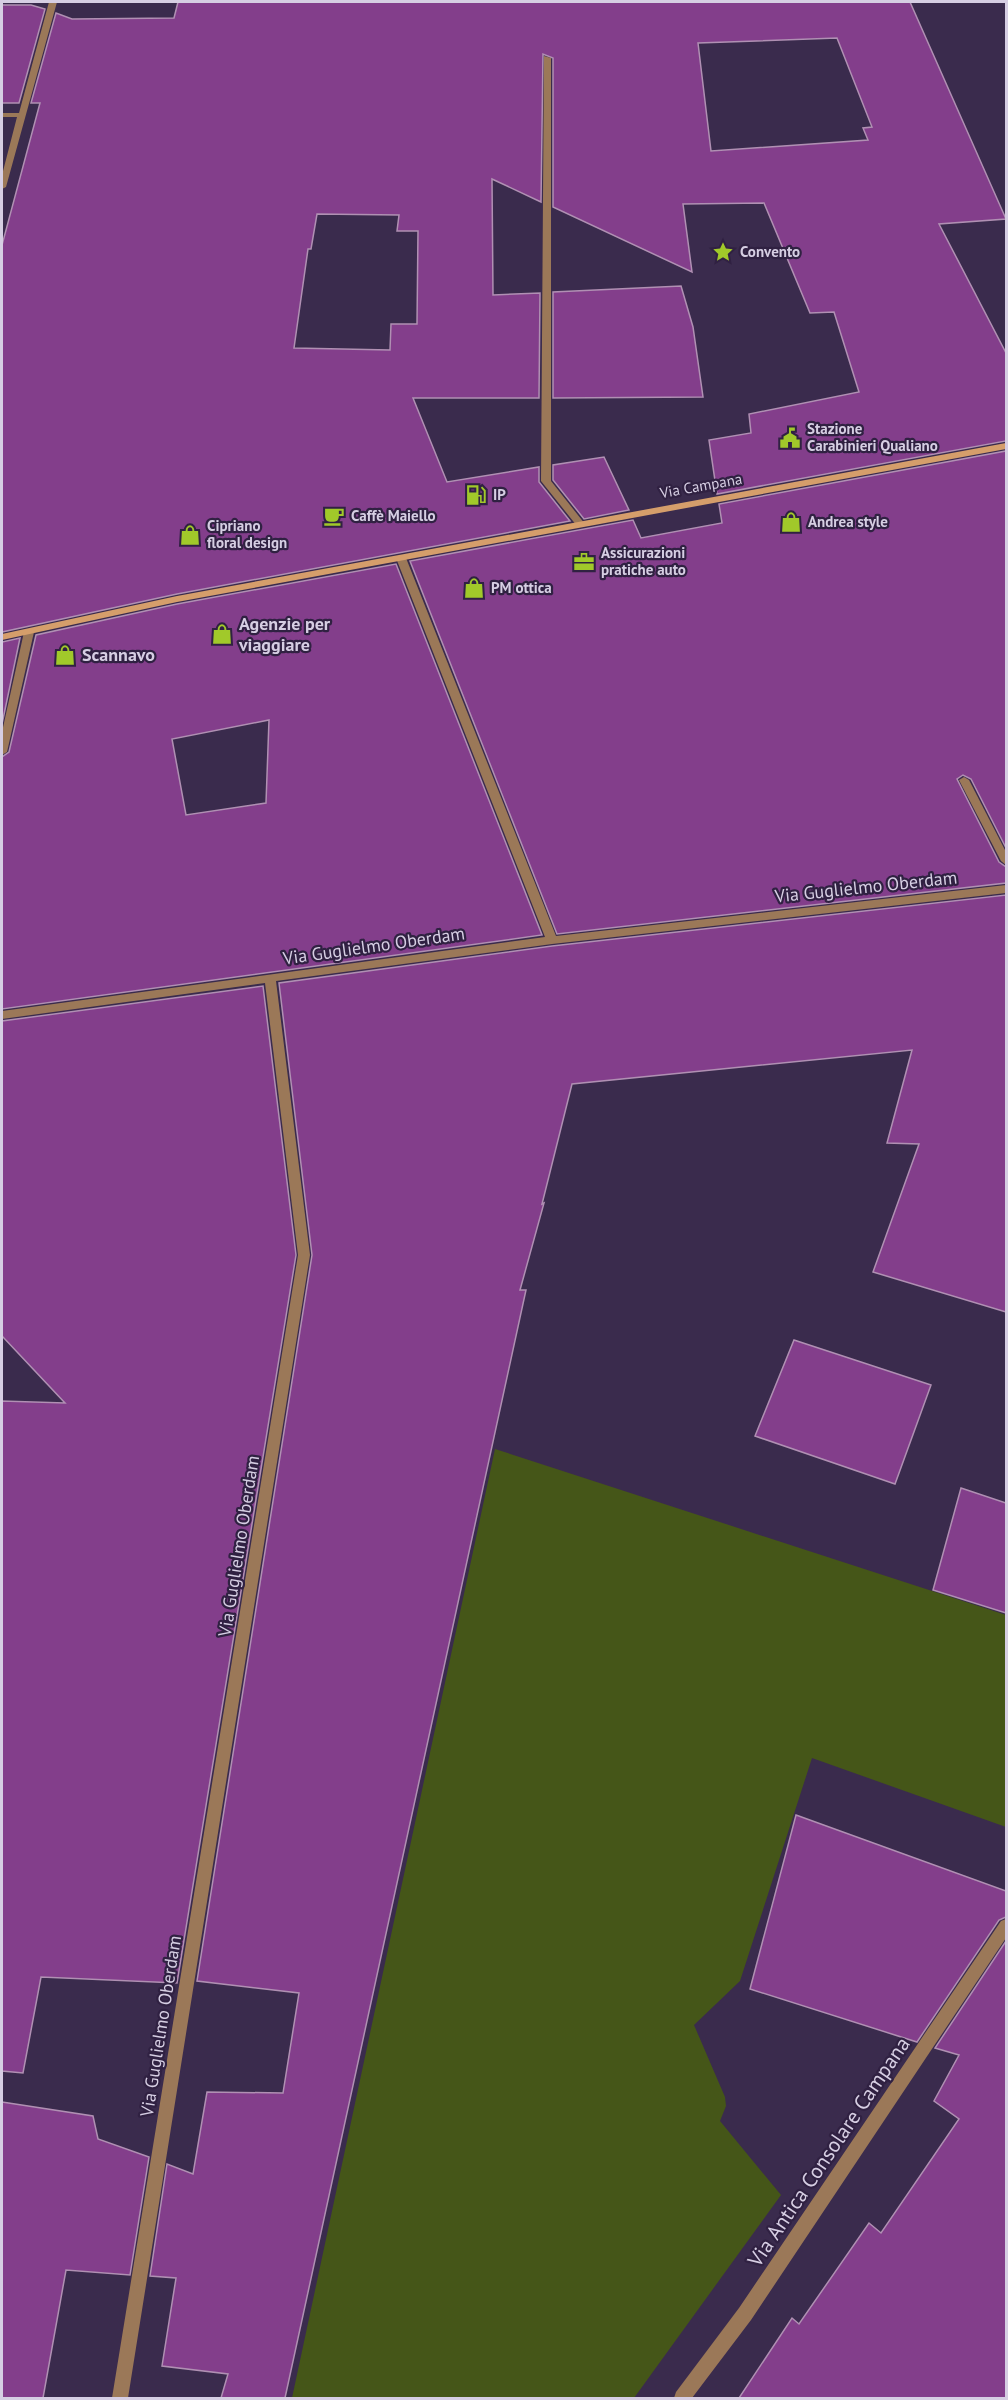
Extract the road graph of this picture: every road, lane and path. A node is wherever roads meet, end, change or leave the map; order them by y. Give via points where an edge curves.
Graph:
1 (53, 2) edge
2 (547, 58) dead end
3 (2, 115) edge
4 (21, 115) junction
5 (2, 187) edge
6 (1006, 446) edge
7 (580, 524) junction
8 (401, 558) junction
9 (29, 632) junction
10 (2, 636) edge
11 (2, 752) edge
12 (964, 780) dead end
13 (1006, 861) edge
14 (1006, 889) edge
15 (552, 940) junction
16 (270, 978) junction
17 (2, 1015) edge
18 (1006, 1926) edge
19 (120, 2398) edge
20 (682, 2398) edge

1 - 4 street
2 - 7 street via 546,481
3 - 4 street
4 - 5 street
6 - 7 main road, Via Campana
7 - 8 main road, Via Campana
8 - 9 main road, Via Campana via 177,599
8 - 15 street
9 - 10 main road, Via Campana
9 - 11 street
12 - 13 street
14 - 15 street, Via Guglielmo Oberdam
15 - 16 street, Via Guglielmo Oberdam
16 - 17 street
16 - 19 street, Via Guglielmo Oberdam via 304,1255
18 - 20 street, Via Antica Consolare Campana via 745,2314

